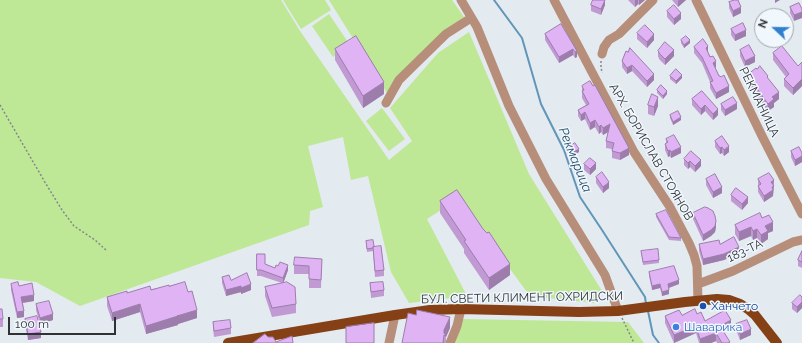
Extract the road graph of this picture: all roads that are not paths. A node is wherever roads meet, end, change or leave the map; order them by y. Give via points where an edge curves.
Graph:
1 (461, 0) edge
2 (554, 0) edge
3 (653, 0) edge
4 (696, 0) edge
5 (472, 18) junction
6 (602, 54) dead end
7 (386, 103) dead end
8 (802, 214) edge
9 (802, 240) edge
10 (698, 284) junction
11 (698, 300) junction
12 (461, 309) junction
13 (622, 311) junction
14 (395, 315) junction
15 (228, 343) edge
16 (390, 343) edge
17 (450, 343) edge
18 (777, 343) edge

1 - 5 street
2 - 10 street, АРХ. БОРИСЛАВ СТОЯНОВ via 634,152 670,207 689,242 697,266
3 - 6 street via 619,34 609,40
4 - 8 street, РЕКМАНИЦА
5 - 7 street via 446,34 404,75
5 - 13 street via 509,106 546,179 605,275
9 - 10 street, 183-ТА
10 - 11 street, АРХ. БОРИСЛАВ СТОЯНОВ
11 - 13 main road, БУЛ. СВЕТИ КЛИМЕНТ ОХРИДСКИ
11 - 18 main road, БУЛ. СВЕТИ КЛИМЕНТ ОХРИДСКИ via 729,300 740,304 755,315
12 - 13 main road, БУЛ. СВЕТИ КЛИМЕНТ ОХРИДСКИ
12 - 14 main road, БУЛ. СВЕТИ КЛИМЕНТ ОХРИДСКИ
12 - 17 street
14 - 15 main road, БУЛ. СВЕТИ КЛИМЕНТ ОХРИДСКИ
14 - 16 street

